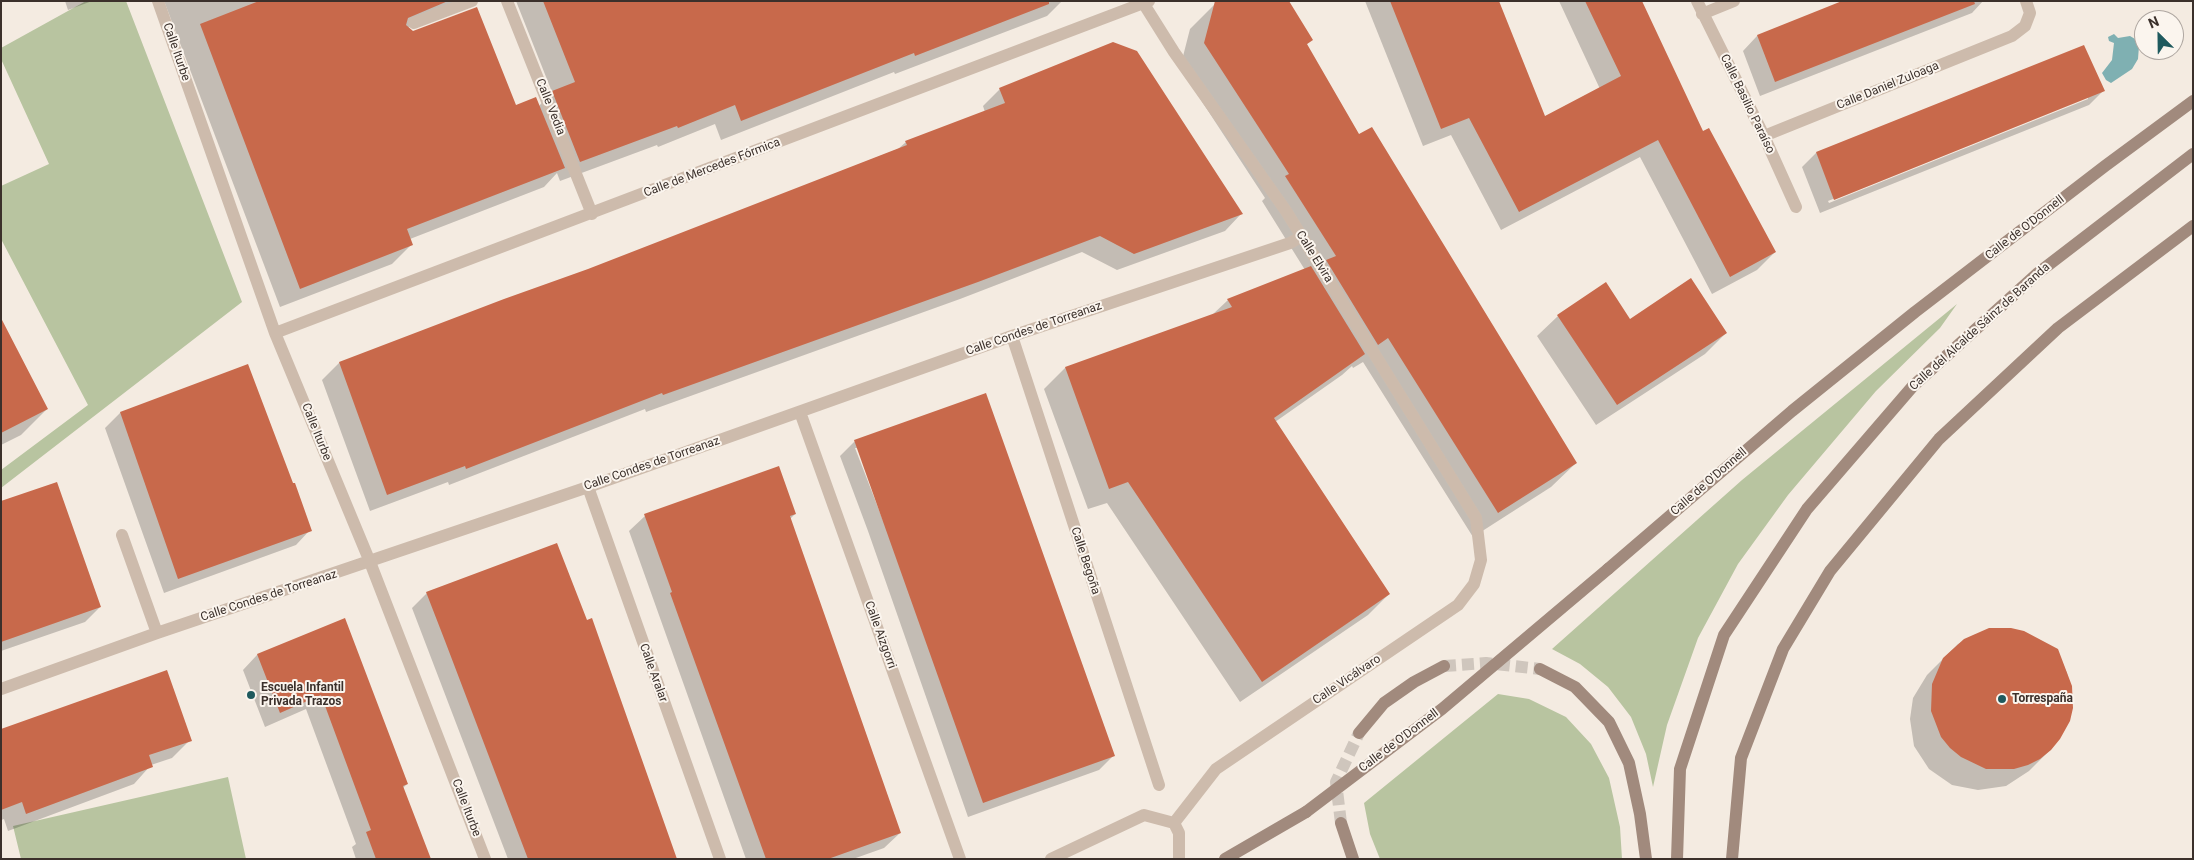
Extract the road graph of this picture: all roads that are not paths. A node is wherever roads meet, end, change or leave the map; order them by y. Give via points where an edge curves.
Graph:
1 (158, 1) edge
2 (472, 1) edge
3 (507, 1) edge
4 (1697, 1) edge
5 (1734, 1) edge
6 (2026, 1) edge
7 (1145, 2) edge
8 (1702, 14) junction
9 (414, 23) dead end
10 (2193, 101) edge
11 (1764, 136) junction
12 (2193, 154) edge
13 (1796, 208) dead end
14 (592, 214) junction
15 (2193, 226) edge
16 (1301, 237) junction
17 (275, 333) junction
18 (1012, 336) junction
19 (800, 412) junction
20 (588, 486) junction
21 (1476, 518) joint
22 (122, 534) dead end
23 (370, 562) junction
24 (157, 633) junction
25 (1444, 666) tunnel mouth
26 (1540, 669) tunnel mouth
27 (1, 689) edge
28 (1359, 733) tunnel mouth
29 (1157, 781) dead end
30 (1174, 823) junction
31 (1341, 823) tunnel mouth
32 (485, 859) edge
33 (720, 859) edge
34 (960, 859) edge
35 (1051, 859) edge
36 (1179, 859) edge
37 (1225, 859) edge
38 (1353, 859) edge
39 (1646, 859) edge
40 (1677, 859) edge
41 (1732, 859) edge

1 - 17 street, Calle Iturbe
2 - 9 street
3 - 14 street, Calle Vedia
4 - 8 street, Calle Basilio Paraíso
5 - 8 street
6 - 11 street, Calle Daniel Zuloaga via 2030,13 2025,26 2012,36
7 - 14 street, Calle de Mercedes Fórmica
7 - 16 street, Calle Elvira via 1174,52
8 - 11 street, Calle Basilio Paraíso
10 - 37 street, Calle de O'Donnell, bridge via 1986,257 1792,410 1442,709 1306,812
11 - 13 street, Calle Basilio Paraíso
12 - 40 street, Calle del Alcalde Sáinz de Baranda via 2038,273 1913,386 1807,509 1724,635 1680,769
14 - 17 street, Calle de Mercedes Fórmica
15 - 41 street via 2058,328 1939,439 1830,570 1783,649 1741,758
16 - 18 street, Calle Condes de Torreanaz
16 - 21 street, Calle Elvira
17 - 23 street, Calle Iturbe
18 - 19 street, Calle Condes de Torreanaz
18 - 29 street, Calle Begoña
19 - 20 street, Calle Condes de Torreanaz
19 - 34 street, Calle Aizgorri
20 - 23 street, Calle Condes de Torreanaz
20 - 33 street, Calle Aralar
21 - 30 street, Calle Vicálvaro via 1481,560 1474,584 1458,604 1216,769
22 - 24 street
23 - 24 street, Calle Condes de Torreanaz
23 - 32 street, Calle Iturbe
24 - 27 street, Calle Condes de Torreanaz
25 - 28 street via 1384,703
26 - 39 street via 1575,688 1609,722 1629,763
30 - 35 street via 1144,815
30 - 36 street via 1179,833
31 - 38 street

